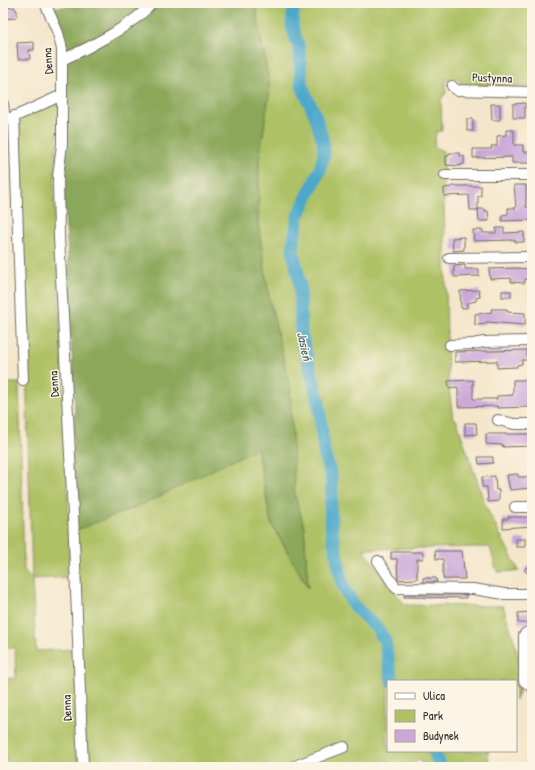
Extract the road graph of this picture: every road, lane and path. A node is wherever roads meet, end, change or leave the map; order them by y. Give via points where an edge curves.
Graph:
1 (45, 3) edge
2 (152, 3) edge
3 (62, 60) junction
4 (452, 86) dead end
5 (532, 92) edge
6 (62, 95) junction
7 (3, 104) edge
8 (8, 119) edge
9 (445, 175) dead end
10 (532, 175) edge
11 (532, 257) edge
12 (449, 258) dead end
13 (532, 341) edge
14 (450, 345) dead end
15 (23, 380) dead end
16 (498, 420) dead end
17 (532, 424) edge
18 (515, 507) dead end
19 (532, 507) edge
20 (378, 561) dead end
21 (532, 594) edge
22 (532, 632) edge
23 (532, 687) edge
24 (344, 747) dead end
25 (83, 767) edge
26 (292, 767) edge

1 - 3 street, Denna via 58,34
2 - 3 street via 146,11 107,36
3 - 6 street, Denna
4 - 5 street, Pustynna via 456,90
6 - 8 street
6 - 25 street, Denna via 62,144 58,177 59,237 74,514
7 - 8 street
8 - 15 street
9 - 10 street
11 - 12 street
13 - 14 street
16 - 17 street via 514,424
18 - 19 street
20 - 21 street via 396,588 473,589 504,594
22 - 23 street via 524,635 524,681
24 - 26 street

